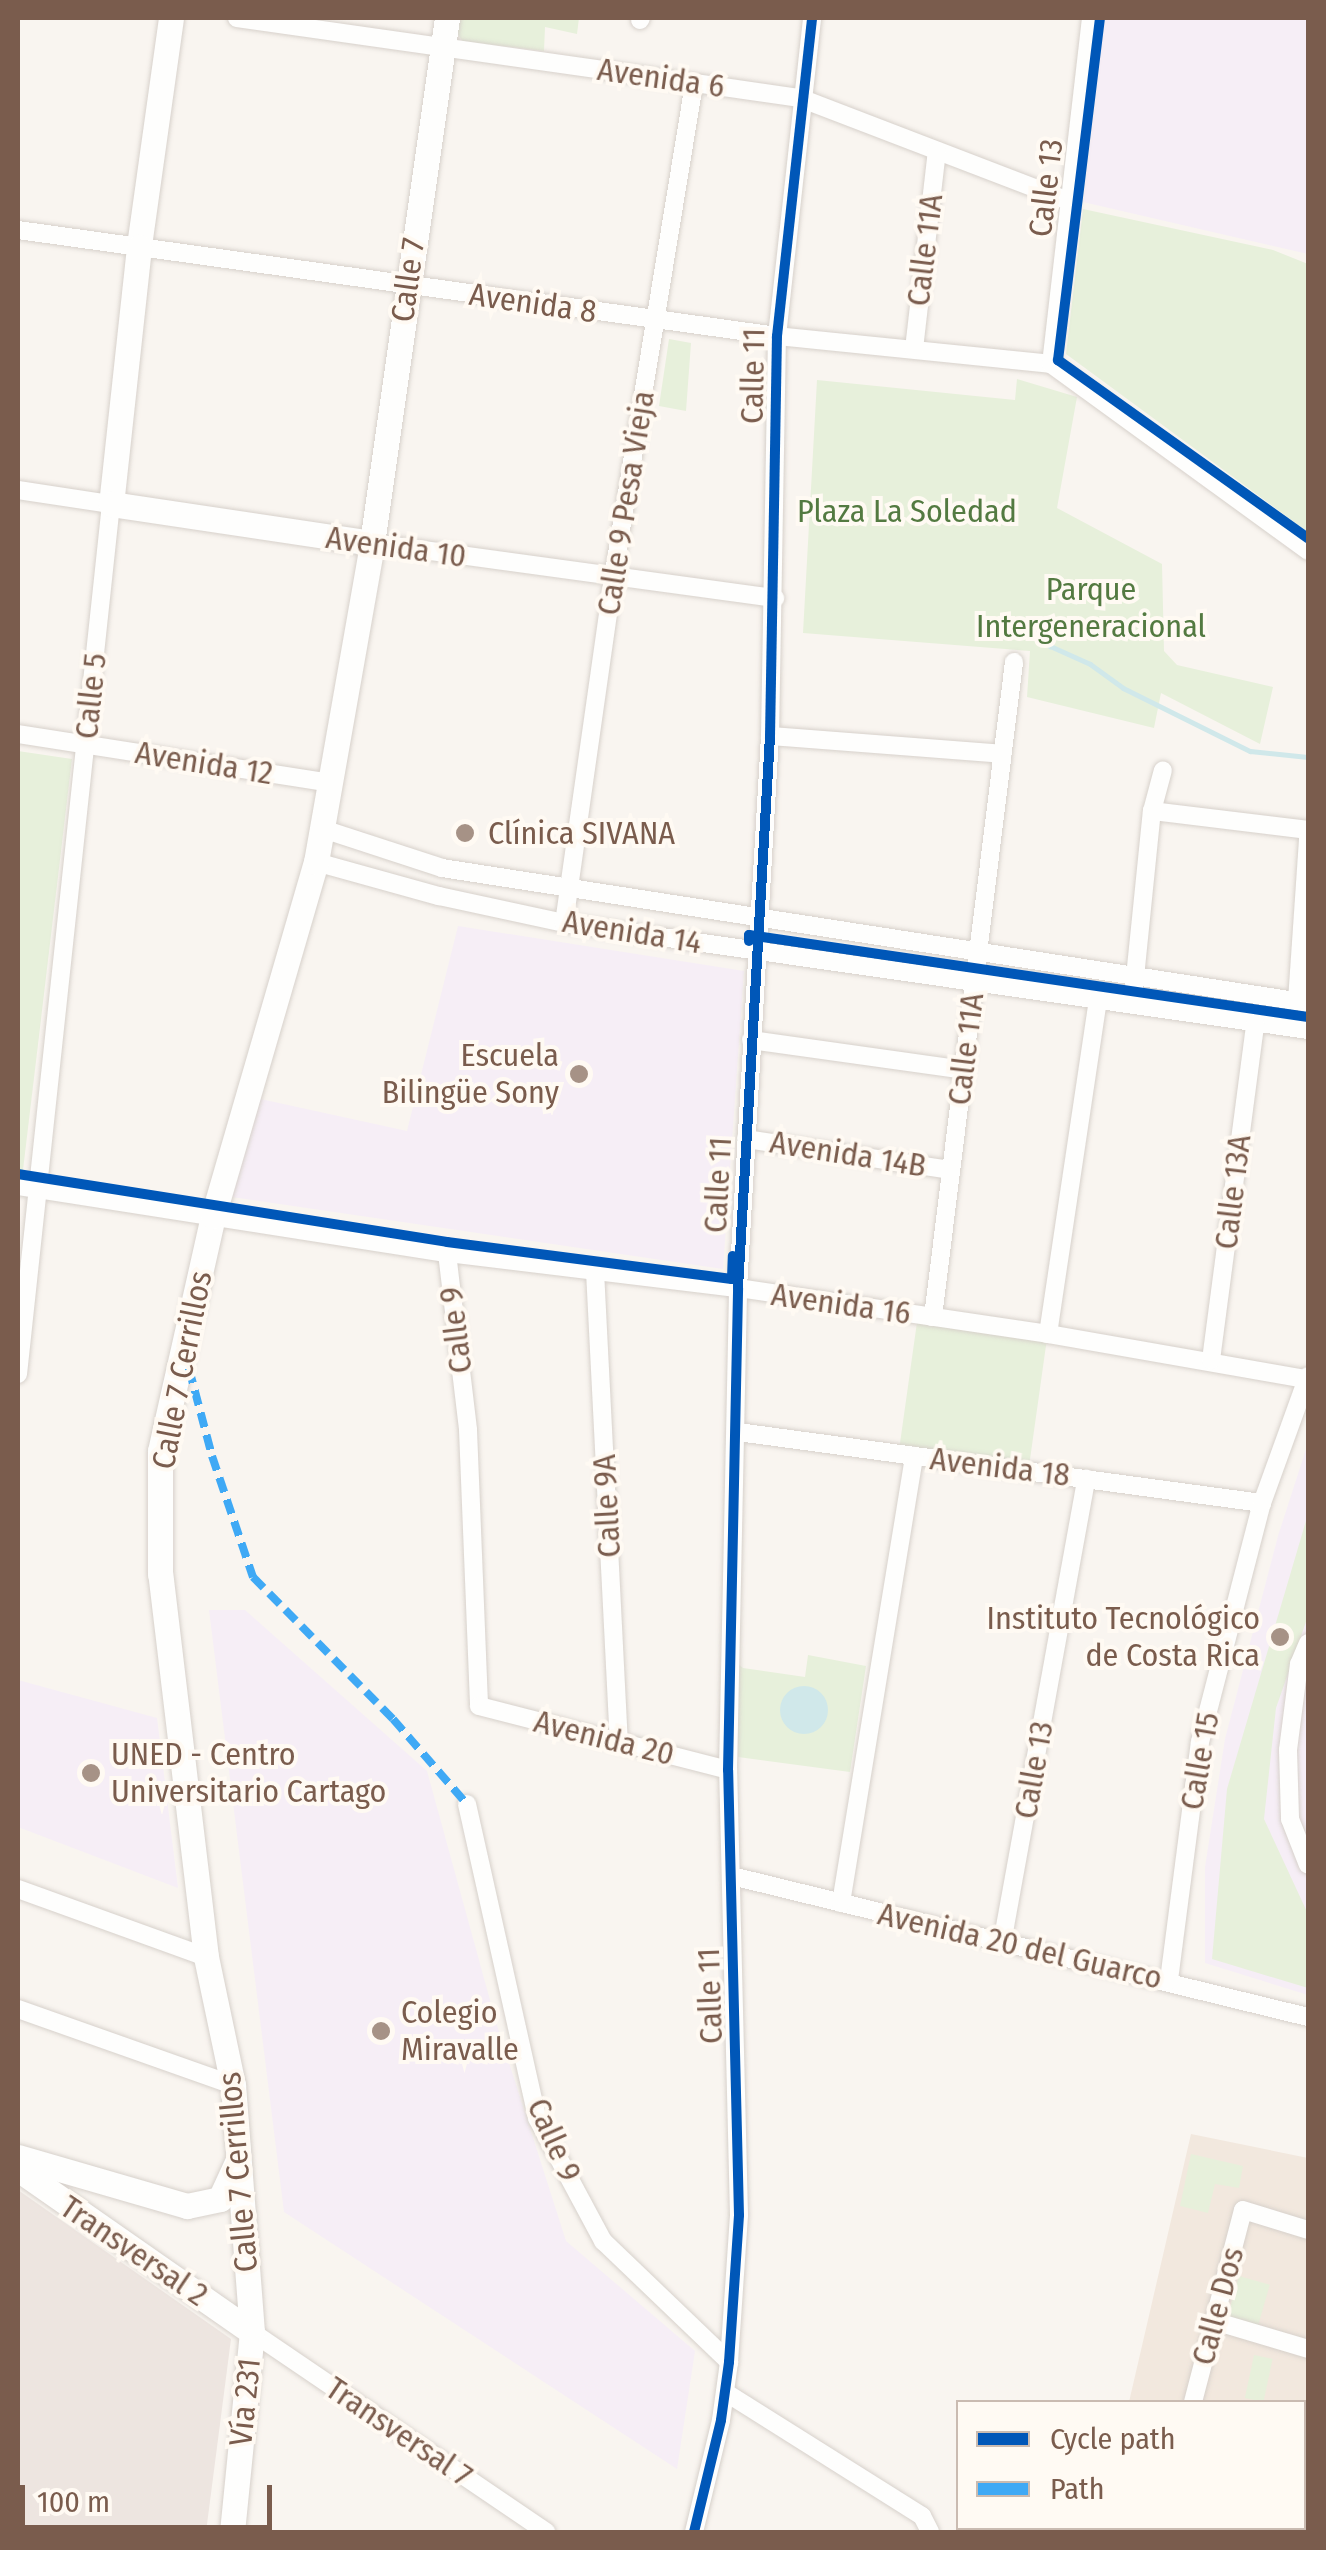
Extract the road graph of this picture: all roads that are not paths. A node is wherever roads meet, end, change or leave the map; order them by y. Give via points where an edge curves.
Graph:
1 (171, 18) edge
2 (237, 18) edge
3 (447, 18) edge
4 (812, 18) edge
5 (1090, 18) edge
6 (442, 47) junction
7 (694, 84) junction
8 (800, 98) junction
9 (937, 151) junction
10 (1069, 201) junction
11 (18, 230) edge
12 (139, 247) junction
13 (406, 286) junction
14 (656, 320) junction
15 (777, 336) junction
16 (914, 350) junction
17 (1051, 364) junction
18 (18, 490) edge
19 (111, 504) junction
20 (372, 543) junction
21 (1308, 551) edge
22 (613, 578) junction
23 (775, 598) junction
24 (1014, 662) dead end
25 (18, 734) edge
26 (770, 736) junction
27 (86, 744) junction
28 (1002, 754) junction
29 (1163, 770) dead end
30 (331, 783) junction
31 (1152, 811) junction
32 (322, 829) junction
33 (1308, 830) edge
34 (1308, 838) edge
35 (316, 862) junction
36 (569, 890) junction
37 (760, 920) junction
38 (564, 923) junction
39 (759, 952) junction
40 (978, 952) junction
41 (1135, 976) junction
42 (974, 979) junction
43 (1098, 1000) junction
44 (1302, 1002) edge
45 (1132, 1005) junction
46 (1255, 1024) junction
47 (1308, 1030) edge
48 (750, 1040) junction
49 (964, 1070) junction
50 (746, 1138) junction
51 (951, 1170) junction
52 (18, 1186) edge
53 (39, 1189) junction
54 (213, 1216) junction
55 (447, 1253) junction
56 (595, 1271) junction
57 (738, 1288) junction
58 (933, 1318) junction
59 (1048, 1334) junction
60 (1212, 1360) junction
61 (18, 1374) edge
62 (1308, 1377) edge
63 (738, 1432) junction
64 (914, 1456) junction
65 (1086, 1478) junction
66 (1262, 1502) junction
67 (1308, 1642) edge
68 (1304, 1662) edge
69 (480, 1706) joint
70 (620, 1742) junction
71 (728, 1770) junction
72 (467, 1804) dead end
73 (1308, 1865) edge
74 (732, 1876) junction
75 (18, 1889) edge
76 (841, 1904) junction
77 (1002, 1942) junction
78 (206, 1957) junction
79 (1169, 1980) junction
80 (18, 2009) edge
81 (1308, 2018) edge
82 (233, 2085) junction
83 (18, 2158) edge
84 (239, 2158) junction
85 (18, 2168) edge
86 (1308, 2230) edge
87 (1214, 2320) junction
88 (252, 2332) junction
89 (1308, 2348) edge
90 (730, 2362) junction
91 (725, 2392) junction
92 (1194, 2400) edge
93 (232, 2532) edge
94 (546, 2532) edge
95 (694, 2532) edge
96 (930, 2532) edge

1 - 12 main road, Calle 5
2 - 6 street, Avenida 6
3 - 6 main road, Calle 7
4 - 8 street, Calle 11
5 - 10 street, Calle 13
6 - 7 street, Avenida 6
6 - 13 main road, Calle 7
7 - 8 street, Avenida 6
7 - 14 street, Calle 9 Pesa Vieja
8 - 9 street, Avenida 6
8 - 15 street, Calle 11
9 - 10 street, Avenida 6
9 - 16 street, Calle 11A
10 - 17 street, Calle 13
11 - 12 street, Avenida 8
12 - 13 street, Avenida 8
12 - 19 main road, Calle 5
13 - 14 street, Avenida 8
13 - 20 main road, Calle 7
14 - 15 street, Avenida 8
14 - 22 street, Calle 9 Pesa Vieja
15 - 16 street, Avenida 8
15 - 23 street, Calle 11
16 - 17 street, Avenida 8
17 - 21 street
18 - 19 street, Avenida 10
19 - 20 main road, Avenida 10
19 - 27 street, Calle 5
20 - 22 street, Avenida 10
20 - 30 main road, Calle 7 Cerrillos
22 - 23 street, Avenida 10
22 - 36 street, Calle 9 Pesa Vieja
23 - 26 street, Calle 11
24 - 28 street, Calle 11A
25 - 27 street, Avenida 12
26 - 28 street
26 - 37 street, Calle 11
27 - 30 street, Avenida 12
27 - 53 street, Calle 5
28 - 40 street, Calle 11A
29 - 31 street
30 - 32 main road, Calle 7 Cerrillos
31 - 33 street
31 - 41 street
32 - 35 main road, Calle 7 Cerrillos
32 - 36 street, Avenida 14 via 442,868
34 - 44 street
35 - 38 street, Avenida 14
35 - 54 main road, Calle 7 Cerrillos
36 - 37 street, Avenida 14
36 - 38 street, Calle 9 Pesa Vieja
37 - 39 street, Calle 11
37 - 40 street, Avenida 14
38 - 39 street, Avenida 14
39 - 42 street, Avenida 14
39 - 48 street, Calle 11
40 - 41 street, Avenida 14
40 - 42 street, Calle 11A
41 - 44 street, Avenida 14
41 - 45 street
42 - 43 street, Avenida 14
42 - 49 street, Calle 11A
43 - 45 street, Avenida 14
43 - 59 street
45 - 46 street, Avenida 14
46 - 47 street, Avenida 14
46 - 60 street, Calle 13A
48 - 49 street
48 - 50 street, Calle 11
49 - 51 street, Calle 11A
50 - 51 street, Avenida 14B
50 - 57 street, Calle 11
51 - 58 street, Calle 11A
52 - 53 street, Avenida 16
53 - 54 street, Avenida 16
53 - 61 street, Calle 5
54 - 55 street, Avenida 16
54 - 78 main road, Calle 7 Cerrillos via 160,1451 160,1574
55 - 56 street, Avenida 16
55 - 69 street, Calle 9 via 468,1430
56 - 57 street, Avenida 16
56 - 70 street, Calle 9A
57 - 58 street, Avenida 16
57 - 63 street, Calle 11
58 - 59 street, Avenida 16
59 - 60 street, Avenida 16
60 - 62 street, Avenida 16
62 - 66 street, Calle 15
63 - 64 street, Avenida 18
63 - 71 street, Calle 11
64 - 65 street, Avenida 18
64 - 76 street
65 - 66 street, Avenida 18
65 - 77 street, Calle 13
66 - 79 street, Calle 15 via 1200,1742
67 - 68 street
68 - 73 street via 1288,1750 1290,1819
69 - 70 street, Avenida 20
70 - 71 street, Avenida 20
71 - 74 street, Calle 11
72 - 90 street, Calle 9 via 538,2118 603,2241
74 - 76 street, Avenida 20 del Guarco
74 - 90 street, Calle 11 via 739,2215
75 - 78 street
76 - 77 street, Avenida 20 del Guarco
77 - 79 street, Avenida 20 del Guarco
78 - 82 main road, Calle 7 Cerrillos
79 - 81 street, Avenida 20 del Guarco
80 - 82 street
82 - 84 main road, Calle 7 Cerrillos
83 - 84 main road via 187,2206 220,2198
84 - 88 main road, Calle 7 Cerrillos
85 - 88 main road, Transversal 2
86 - 87 street, Calle Dos via 1243,2210
87 - 89 street
87 - 92 street, Calle Dos
88 - 93 main road, Vía 231
88 - 94 street, Transversal 7
90 - 91 street, Calle 11
91 - 95 street, Calle 11
91 - 96 street via 922,2516

